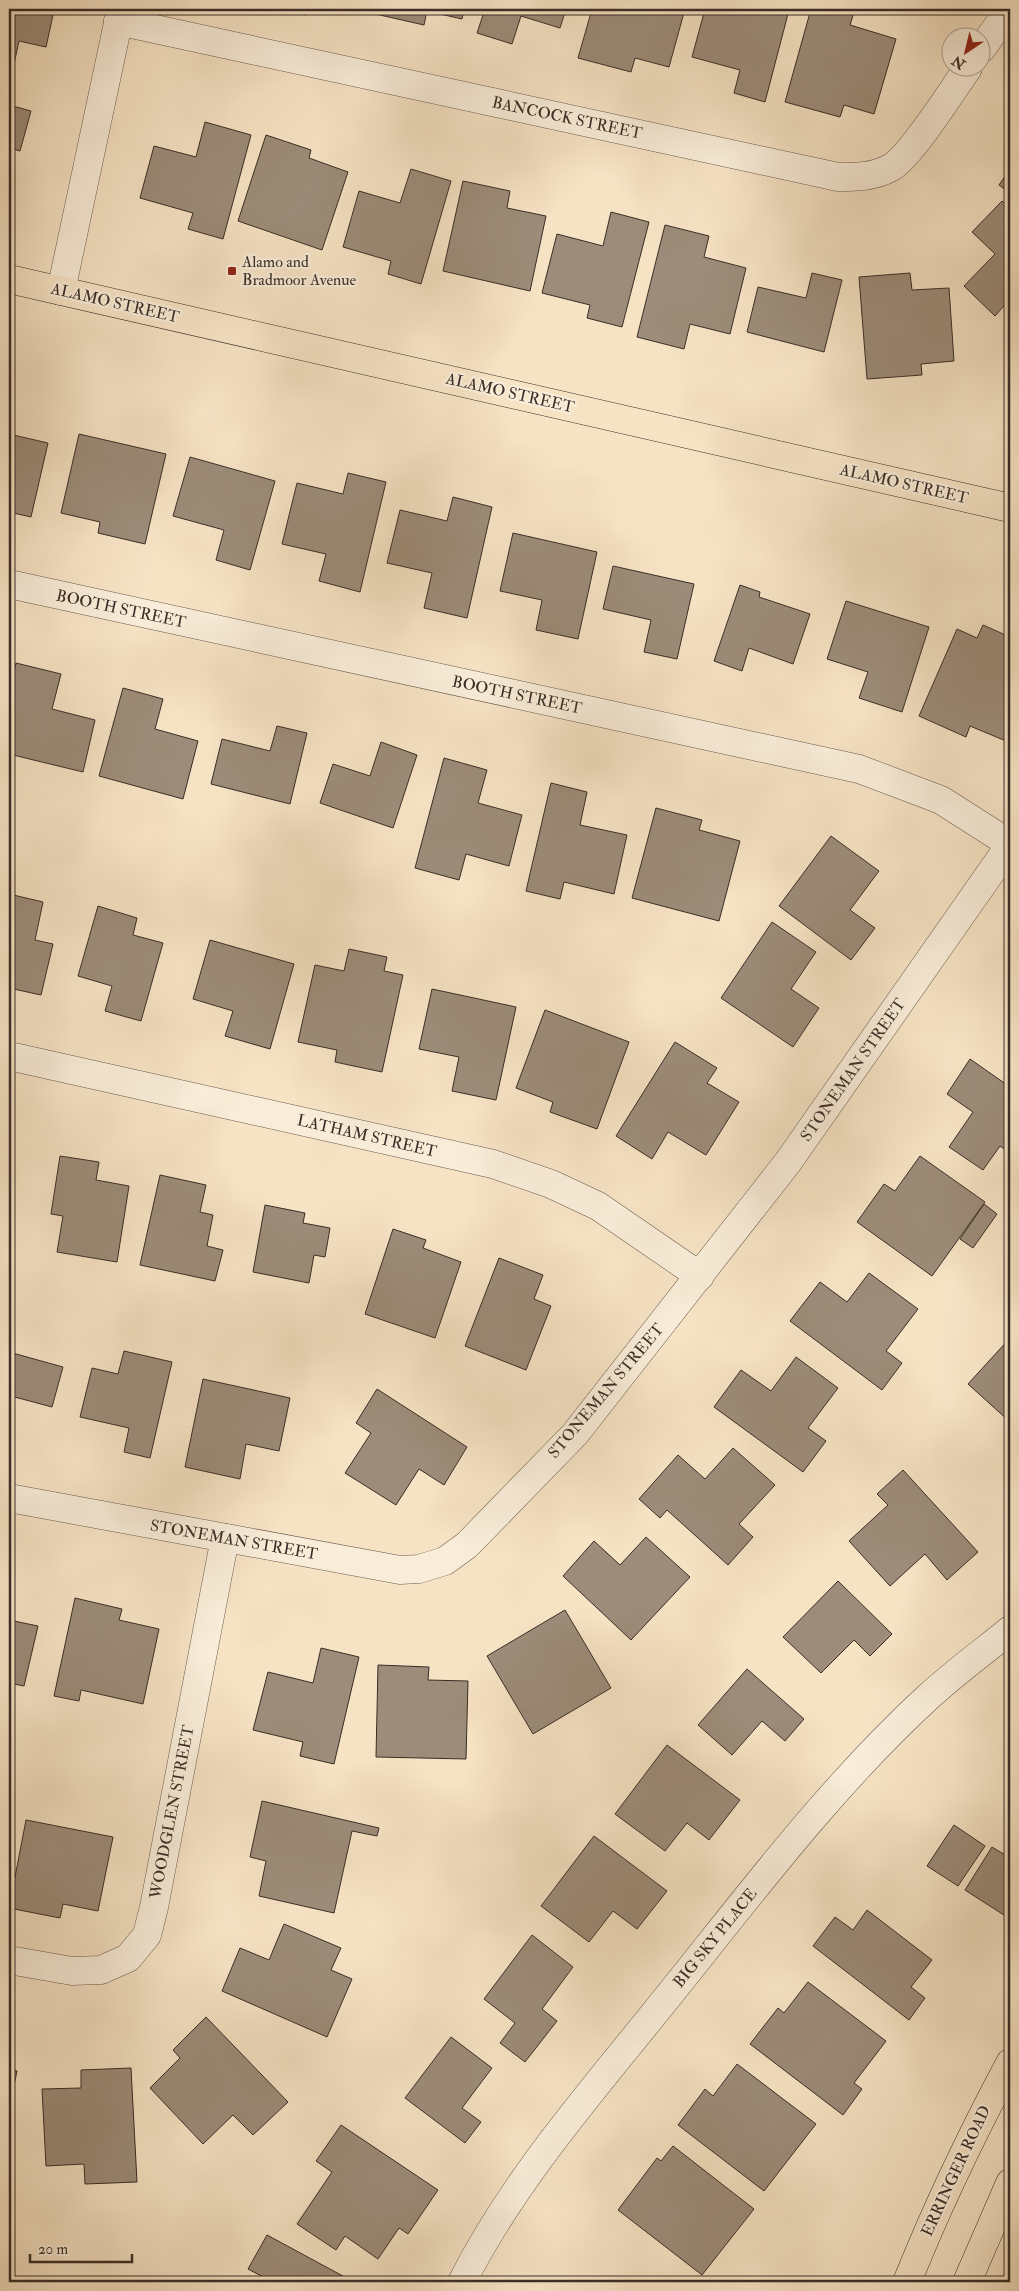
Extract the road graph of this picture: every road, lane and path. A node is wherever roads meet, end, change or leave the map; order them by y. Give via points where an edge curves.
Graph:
1 (1010, 9) edge
2 (119, 15) edge
3 (992, 34) edge
4 (961, 78) edge
5 (9, 279) edge
6 (62, 291) junction
7 (1010, 508) edge
8 (9, 584) edge
9 (1010, 845) edge
10 (9, 1056) edge
11 (700, 1276) junction
12 (9, 1498) edge
13 (224, 1538) junction
14 (1010, 1630) edge
15 (9, 1960) edge
16 (1010, 2063) edge
17 (1010, 2182) edge
18 (462, 2282) edge
19 (907, 2282) edge
20 (967, 2282) edge

1 - 3 street
2 - 4 street, BANCOCK STREET via 838,177 866,178 892,168 912,147
2 - 6 street
5 - 6 main road, ALAMO STREET
6 - 7 main road, ALAMO STREET
8 - 9 street, BOOTH STREET via 860,769 941,800
9 - 11 street, STONEMAN STREET via 788,1162
10 - 11 street, LATHAM STREET via 493,1164 551,1184 598,1206
11 - 13 street, STONEMAN STREET via 575,1434 467,1545 445,1561 419,1569 400,1570
12 - 13 street, STONEMAN STREET
13 - 15 street, WOODGLEN STREET via 147,1935 128,1958 101,1970 72,1971
14 - 18 street, BIG SKY PLACE via 927,1697 801,1832 552,2140 478,2250
16 - 19 main road, ERRINGER ROAD via 930,2225
17 - 20 main road

